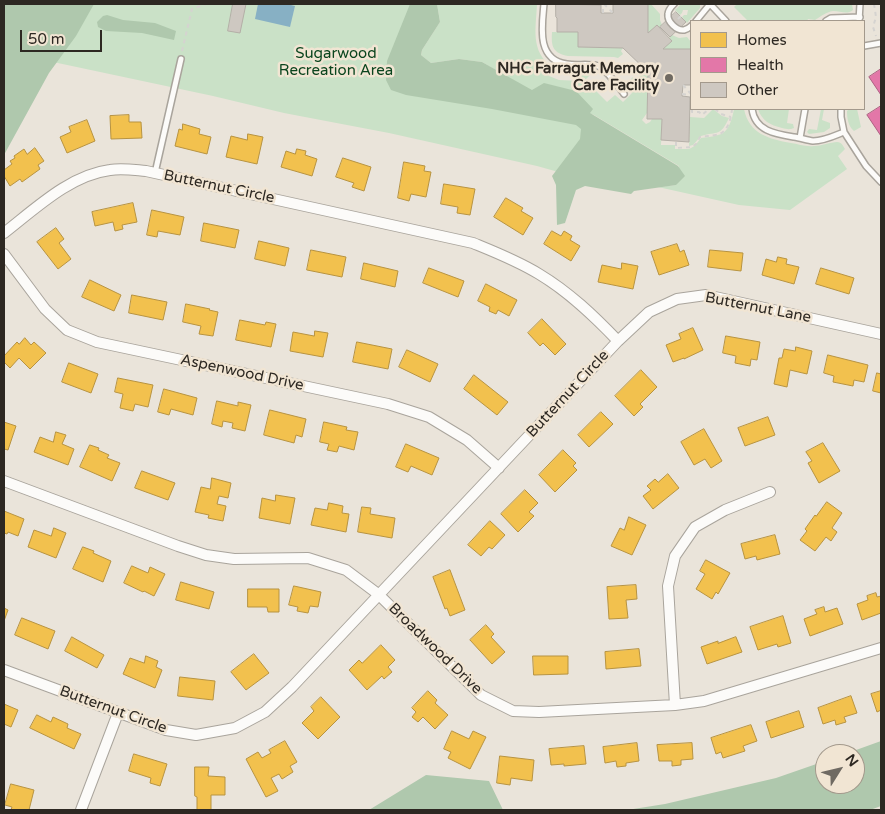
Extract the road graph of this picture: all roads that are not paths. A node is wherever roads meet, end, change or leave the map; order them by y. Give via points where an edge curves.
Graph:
1 (544, 4) edge
2 (674, 4) edge
3 (710, 4) edge
4 (860, 4) edge
5 (859, 19) edge
6 (697, 20) edge
7 (725, 20) edge
8 (828, 20) edge
9 (690, 27) edge
10 (880, 44) edge
11 (865, 46) edge
12 (180, 59) road end
13 (624, 94) dead end
14 (752, 110) edge
15 (806, 110) edge
16 (841, 110) edge
17 (844, 132) junction
18 (800, 138) junction
19 (155, 173) junction
20 (881, 182) edge
21 (4, 233) edge
22 (4, 254) edge
23 (881, 334) edge
24 (618, 341) junction
25 (499, 468) junction
26 (4, 481) edge
27 (770, 492) dead end
28 (378, 594) junction
29 (881, 648) edge
30 (4, 670) edge
31 (675, 705) junction
32 (118, 713) junction
33 (81, 810) edge

1 - 13 lane via 543,42 546,52 564,64 599,67
2 - 9 lane via 667,16 669,20 680,30
3 - 6 lane
3 - 7 lane
4 - 5 lane
5 - 8 lane
10 - 11 lane
12 - 19 lane
14 - 18 lane via 759,126 776,134
15 - 18 lane
16 - 17 lane
17 - 18 lane via 814,141
17 - 20 lane via 866,166
19 - 21 street, Butternut Circle via 111,170 86,176 57,192
19 - 24 street, Butternut Circle via 473,243 539,274 593,315
22 - 25 street, Aspenwood Drive via 45,308 67,330 97,342 396,406 429,417 467,440
23 - 24 street, Butternut Lane via 706,296 677,299 649,312
24 - 25 street, Butternut Circle
25 - 28 street, Butternut Circle
26 - 28 street, Broadwood Drive via 206,555 234,559 308,558 346,570
27 - 31 street via 725,510 695,527 675,556 668,586
28 - 31 street, Broadwood Drive via 481,695 513,712
28 - 32 street, Butternut Circle via 292,687 265,712 235,728 196,734 166,730
29 - 31 street, Broadwood Drive via 704,701
30 - 32 street, Butternut Circle
32 - 33 street

